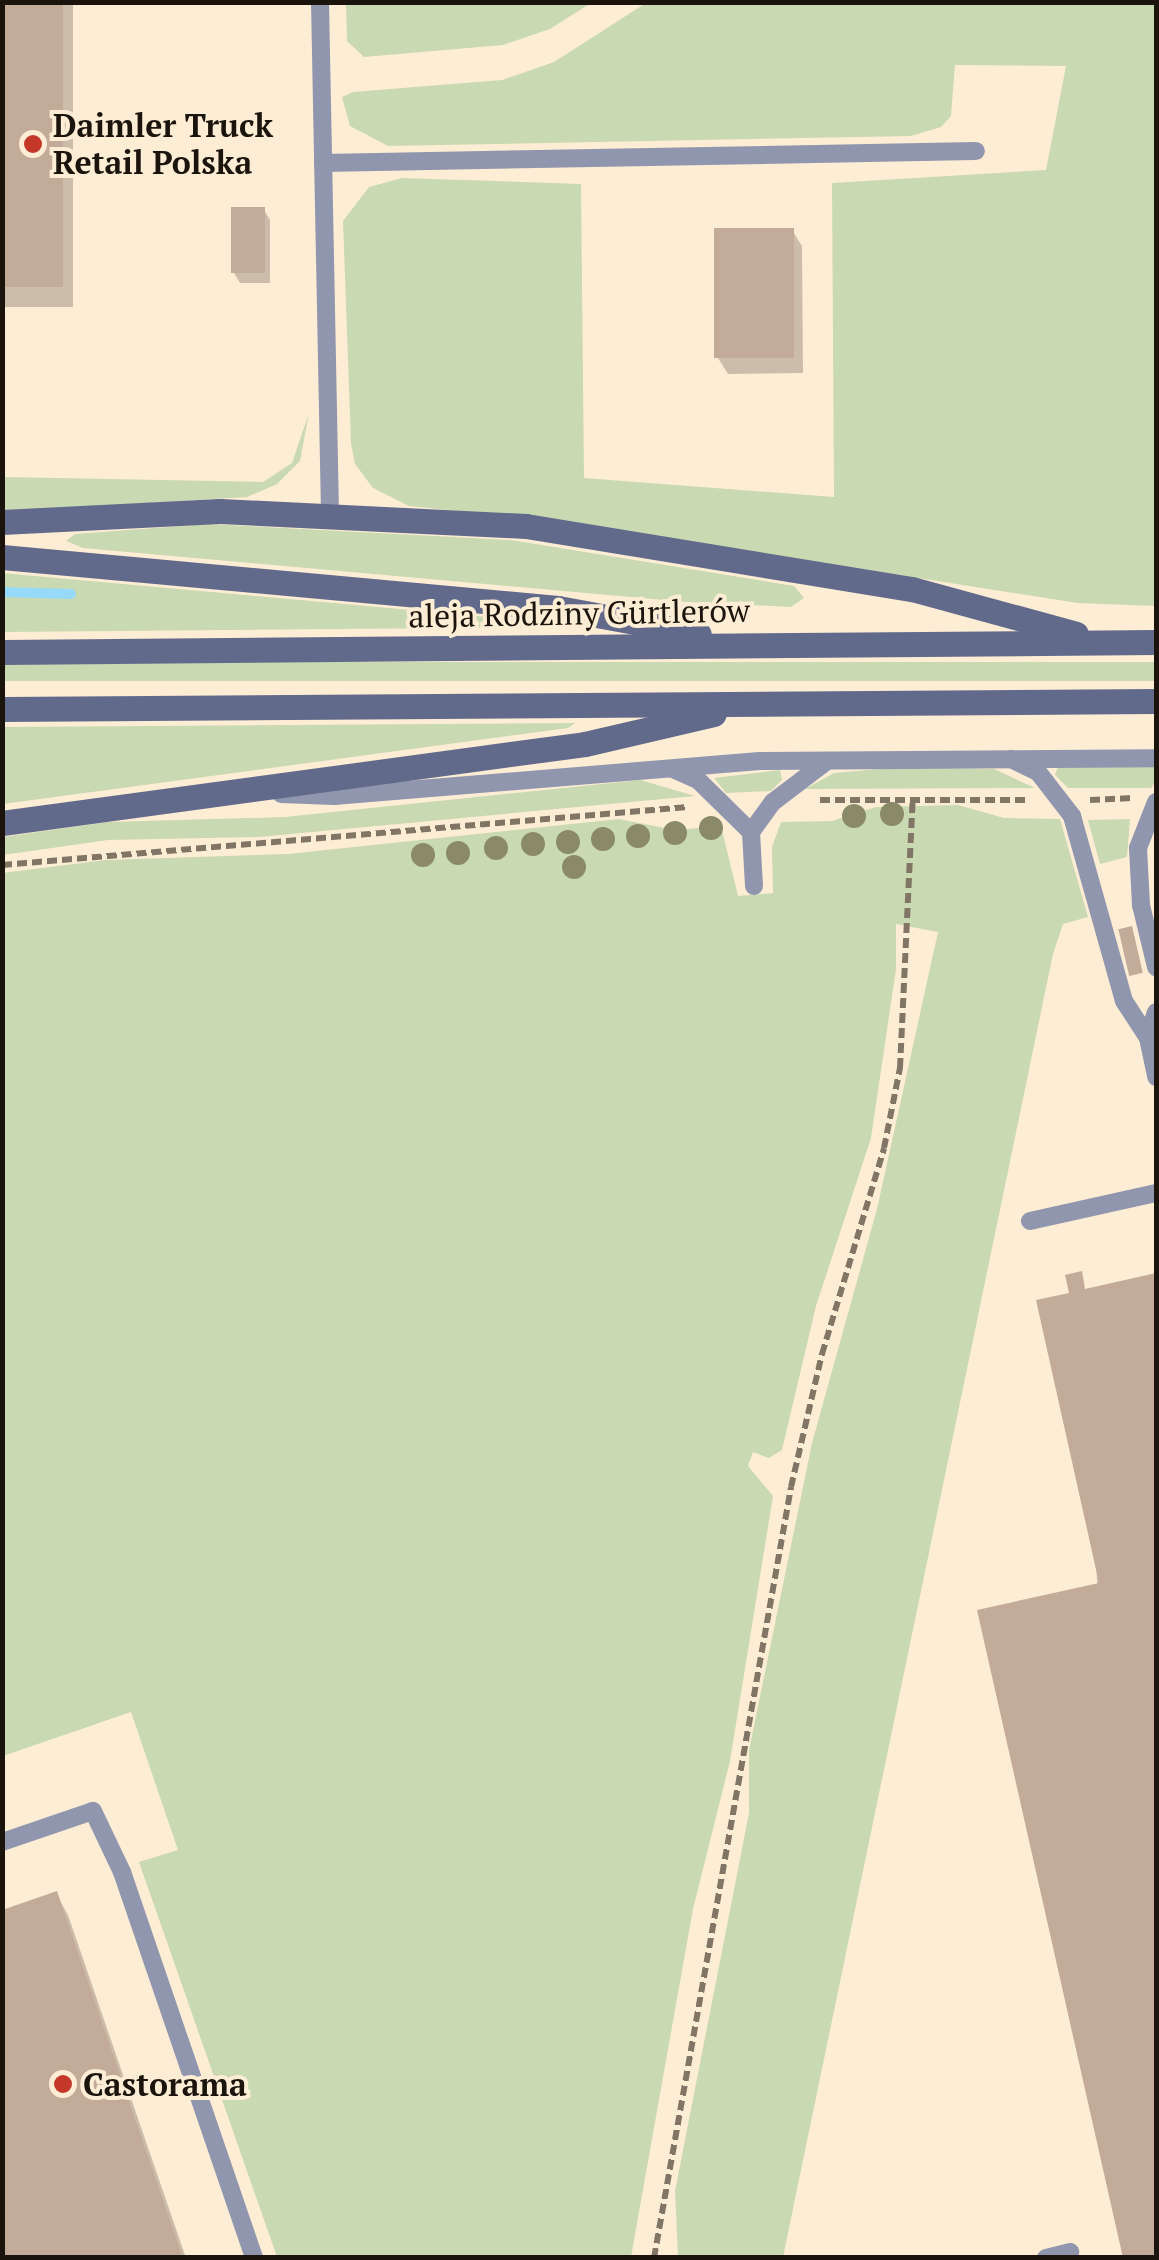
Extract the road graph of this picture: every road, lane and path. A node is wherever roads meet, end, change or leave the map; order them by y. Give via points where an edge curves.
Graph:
1 (320, 2) edge
2 (976, 151) dead end
3 (323, 163) junction
4 (330, 514) junction
5 (2, 522) edge
6 (2, 557) edge
7 (1105, 642) junction
8 (1156, 642) edge
9 (753, 644) junction
10 (2, 652) edge
11 (1156, 700) edge
12 (762, 703) junction
13 (2, 709) edge
14 (1006, 756) junction
15 (1156, 758) edge
16 (832, 759) junction
17 (673, 768) junction
18 (230, 793) junction
19 (913, 797) junction
20 (1062, 800) junction
21 (1147, 800) edge
22 (772, 802) junction
23 (726, 806) junction
24 (2, 824) edge
25 (751, 832) junction
26 (2, 865) edge
27 (754, 886) dead end
28 (1156, 967) edge
29 (1156, 1012) edge
30 (1148, 1038) junction
31 (1156, 1077) edge
32 (1156, 1193) edge
33 (1030, 1221) dead end
34 (2, 1842) edge
35 (1070, 2252) dead end
36 (254, 2258) edge
37 (654, 2258) edge
38 (1046, 2258) edge

1 - 3 lane
2 - 3 lane
3 - 4 lane
4 - 5 main road via 220,511
4 - 7 main road via 526,526 912,588
6 - 9 main road via 558,608
7 - 8 main road, aleja Rodziny Gürtlerów
7 - 9 main road, aleja Rodziny Gürtlerów
9 - 10 main road, aleja Rodziny Gürtlerów
11 - 12 main road
12 - 13 main road
12 - 18 main road via 585,744
14 - 15 lane
14 - 16 lane
14 - 20 lane via 1038,772
16 - 17 lane
16 - 22 lane
17 - 18 lane via 334,796
17 - 23 lane
18 - 24 main road
19 - 20 path
19 - 22 path
19 - 37 path via 900,1068 791,1487
20 - 21 path
20 - 30 lane via 1089,858 1124,1002
21 - 28 lane via 1138,848 1141,904
22 - 25 lane
23 - 25 lane
23 - 26 path via 222,850 104,851
25 - 27 lane
29 - 30 lane
30 - 31 lane
32 - 33 lane
34 - 36 lane via 93,1811 122,1872
35 - 38 lane

